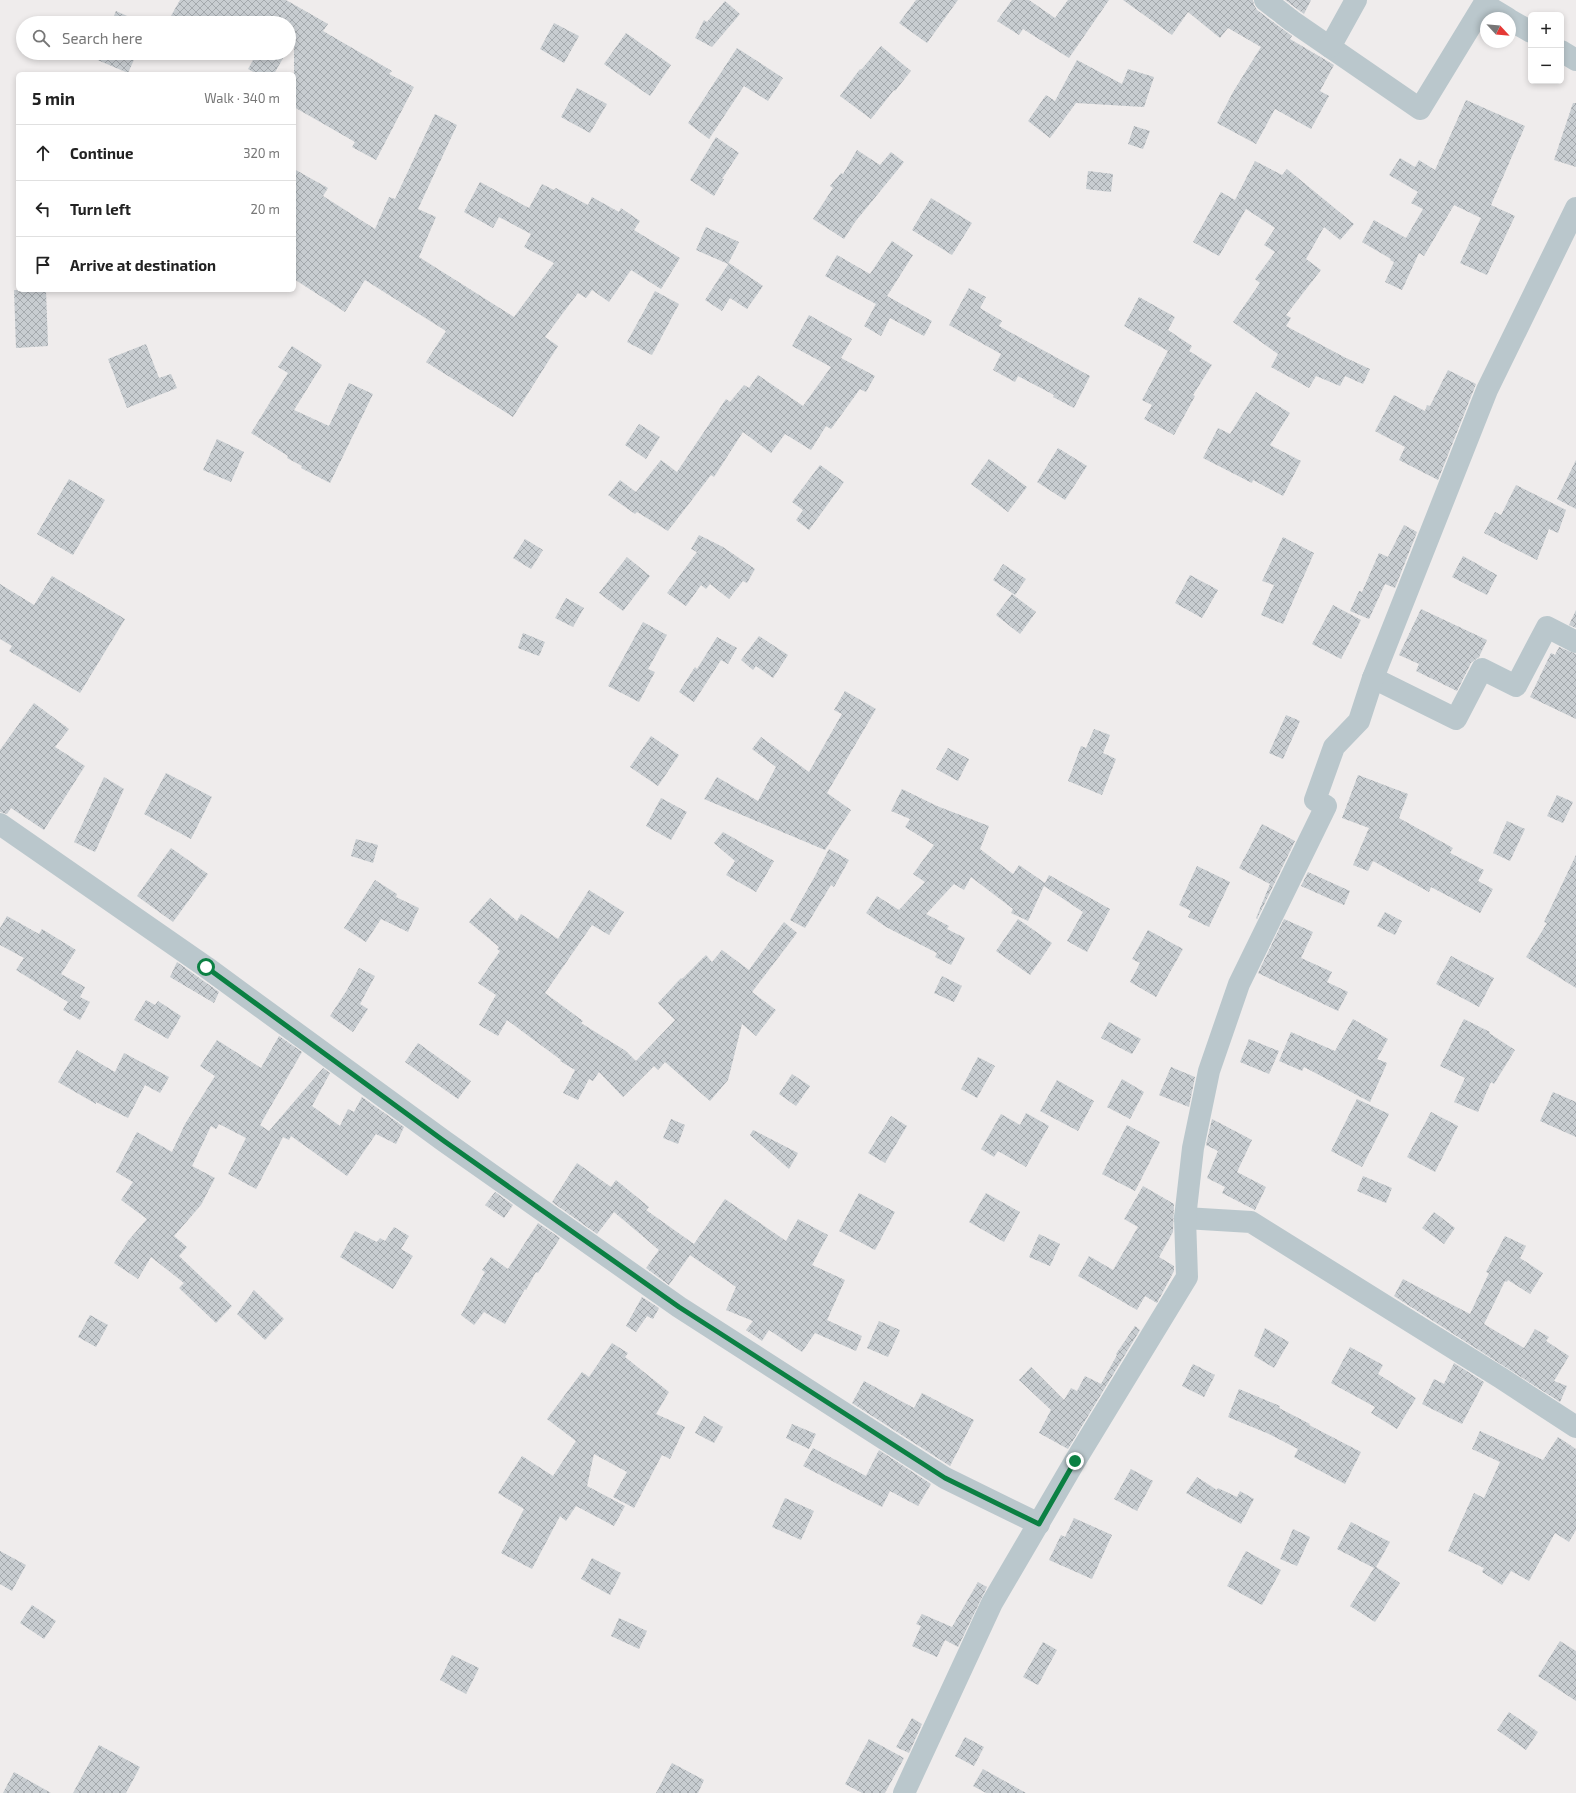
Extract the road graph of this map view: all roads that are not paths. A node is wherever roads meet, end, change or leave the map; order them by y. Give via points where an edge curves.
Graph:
1 (1265, 0) edge
2 (1356, 0) edge
3 (1497, 12) edge
4 (1516, 23) edge
5 (1528, 30) edge
6 (1330, 47) junction
7 (1564, 53) edge
8 (1576, 60) edge
9 (1576, 208) edge
10 (1576, 642) edge
11 (1373, 678) junction
12 (0, 824) edge
13 (1185, 1218) junction
14 (1576, 1427) edge
15 (1039, 1524) junction
16 (904, 1793) edge

1 - 6 street
2 - 6 street
3 - 6 street via 1484,4 1420,109
4 - 5 street
7 - 8 street
9 - 11 street via 1488,390
10 - 11 street via 1547,627 1516,686 1482,669 1456,719
11 - 13 street via 1359,721 1334,747 1315,800 1326,806 1237,991 1209,1071 1193,1148
12 - 15 street via 206,967 444,1141 679,1307 945,1478
13 - 14 street via 1251,1222
13 - 15 street via 1187,1277
15 - 16 street via 992,1604

